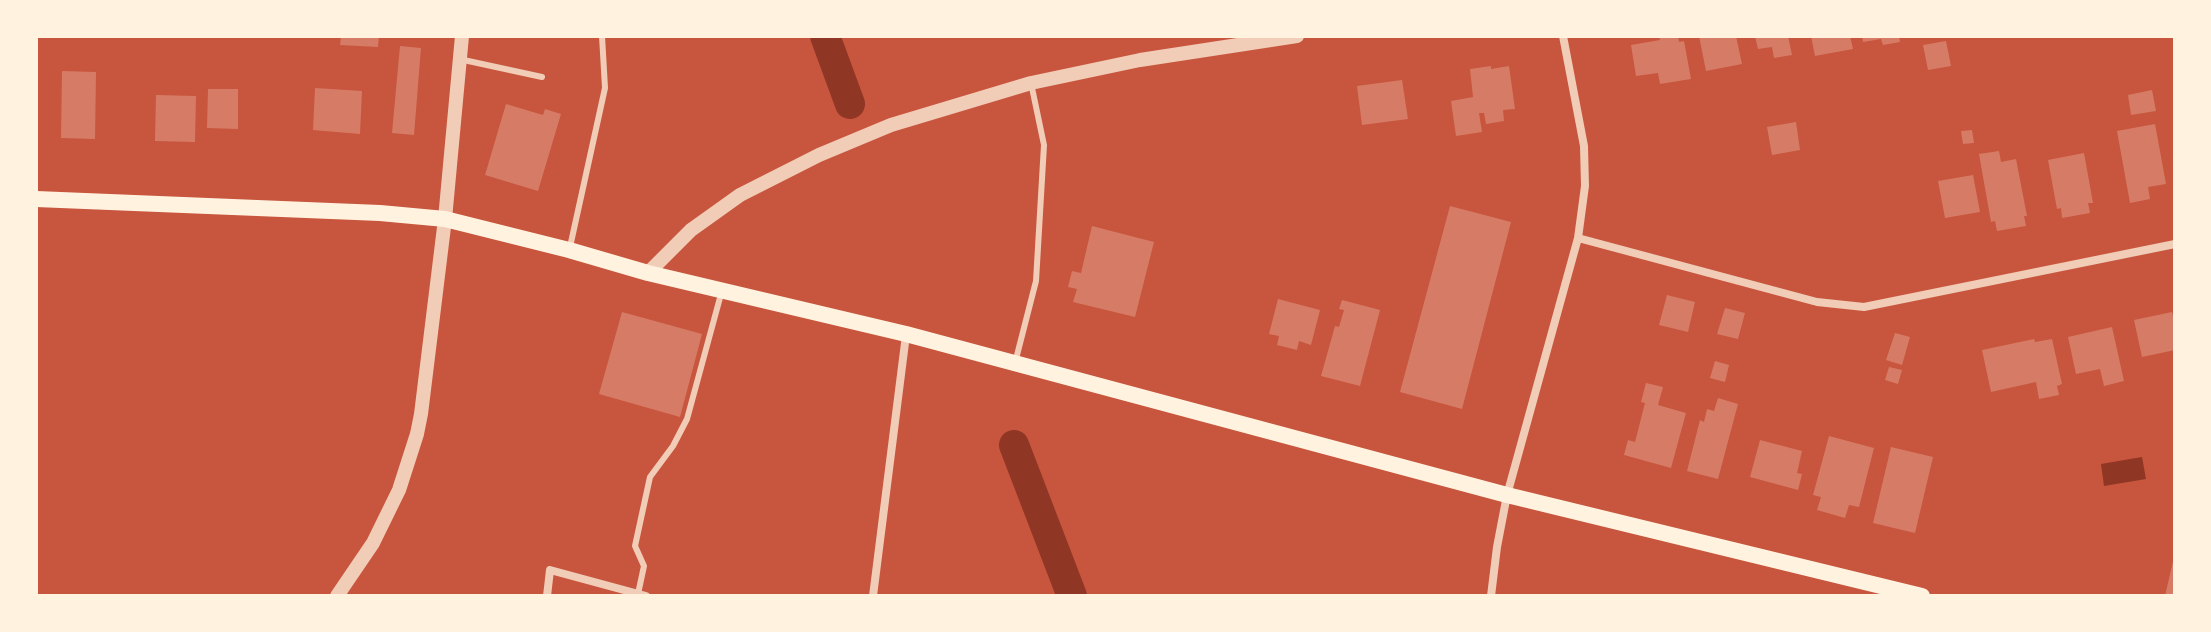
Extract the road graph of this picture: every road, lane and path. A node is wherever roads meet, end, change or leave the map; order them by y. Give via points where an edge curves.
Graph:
1 (462, 36) edge
2 (602, 36) edge
3 (1563, 36) edge
4 (1288, 37) edge
5 (459, 59) junction
6 (542, 77) dead end
7 (1031, 83) junction
8 (36, 199) edge
9 (445, 219) junction
10 (1578, 238) junction
11 (2175, 244) edge
12 (569, 250) junction
13 (648, 273) junction
14 (721, 290) junction
15 (906, 334) junction
16 (1015, 363) junction
17 (1507, 495) junction
18 (1865, 588) edge
19 (642, 595) edge
20 (337, 596) edge
21 (547, 596) edge
22 (873, 596) edge
23 (1491, 596) edge
24 (1922, 596) edge

1 - 5 street
2 - 12 lane via 605,88
3 - 10 street via 1584,146
4 - 7 street
5 - 6 lane
5 - 9 street
7 - 13 street via 891,125 819,155 740,195 691,230
7 - 16 lane via 1044,145 1036,281
8 - 9 main road
9 - 12 main road
9 - 20 street via 417,434 399,490 373,543
10 - 11 street via 1817,302 1864,307
10 - 17 street
12 - 13 main road
13 - 14 main road
14 - 15 main road
14 - 19 lane via 687,419 650,477 635,546 644,566
15 - 16 main road
15 - 22 street
16 - 17 main road
17 - 18 main road
17 - 23 street
18 - 24 main road
19 - 21 street via 550,570

